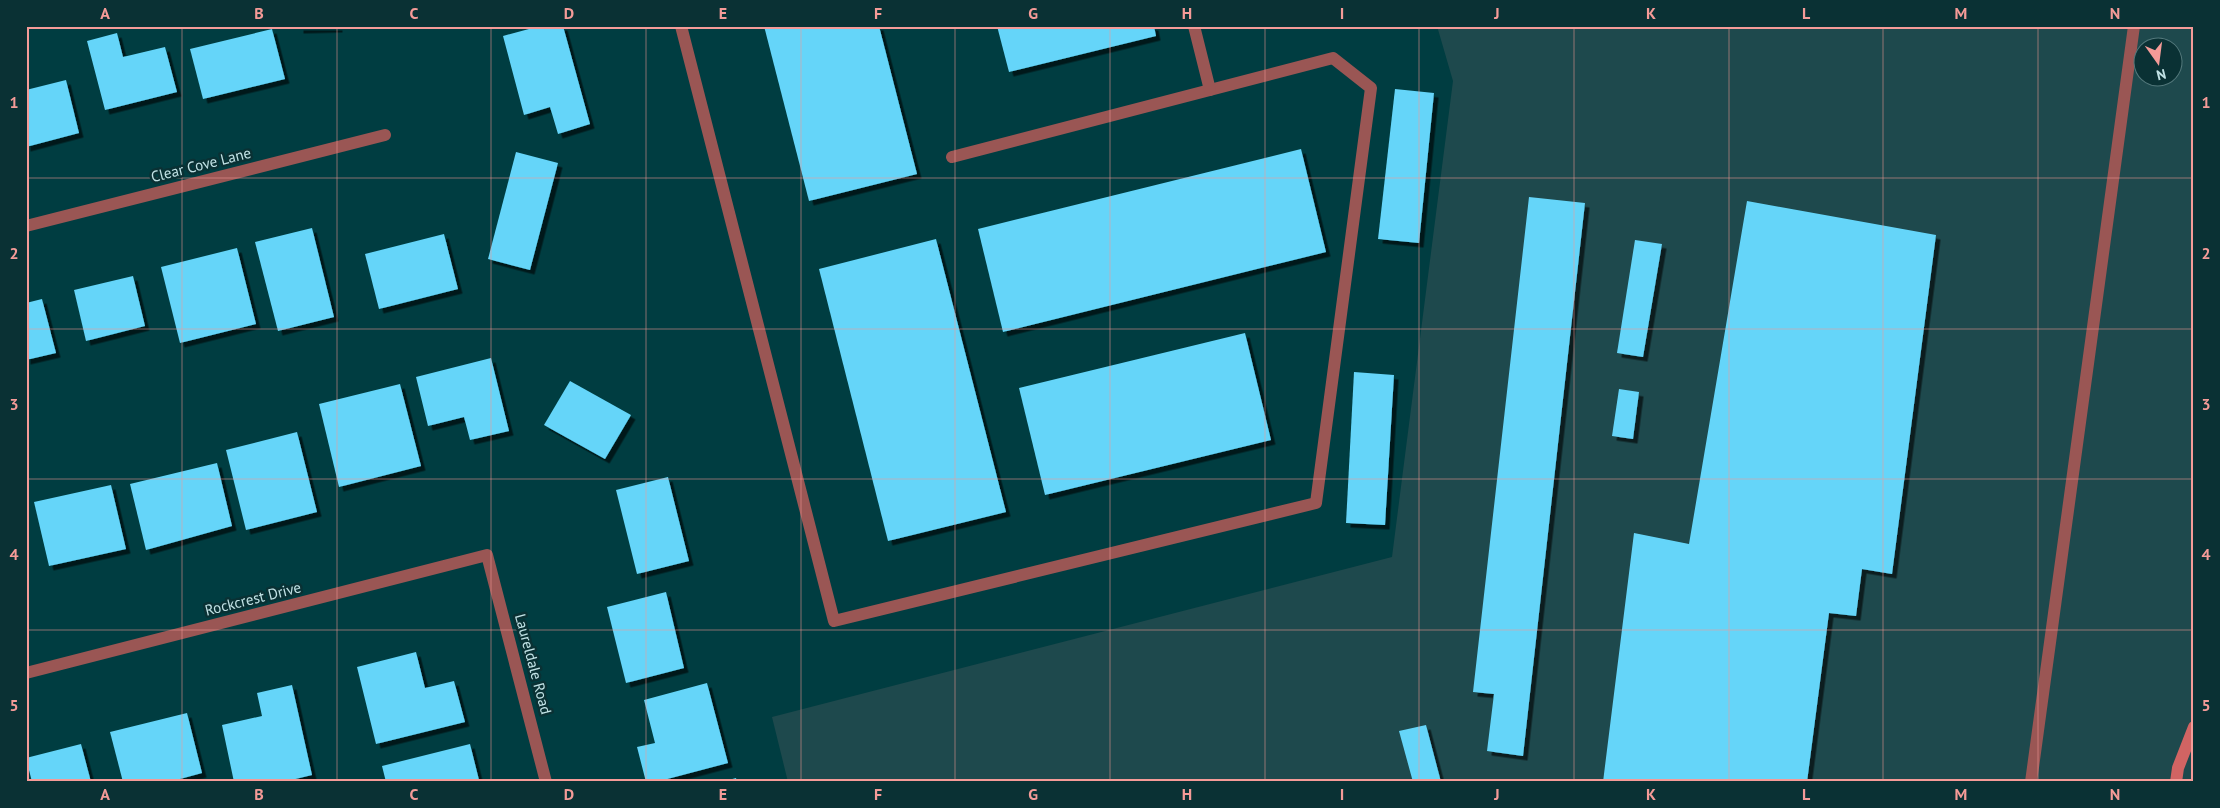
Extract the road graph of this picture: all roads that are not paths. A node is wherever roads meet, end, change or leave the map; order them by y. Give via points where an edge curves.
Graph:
1 (681, 26) edge
2 (1194, 26) edge
3 (2134, 26) edge
4 (1210, 90) junction
5 (384, 135) dead end
6 (952, 157) dead end
7 (26, 226) edge
8 (487, 555) joint
9 (26, 673) edge
10 (2194, 727) edge
11 (546, 782) edge
12 (2031, 782) edge
13 (2176, 782) edge

1 - 4 street via 834,621 1316,504 1370,88 1333,58
2 - 4 street
3 - 12 street
4 - 6 street
5 - 7 street, Clear Cove Lane
8 - 9 street, Rockcrest Drive
8 - 11 street, Laureldale Road
10 - 13 street

